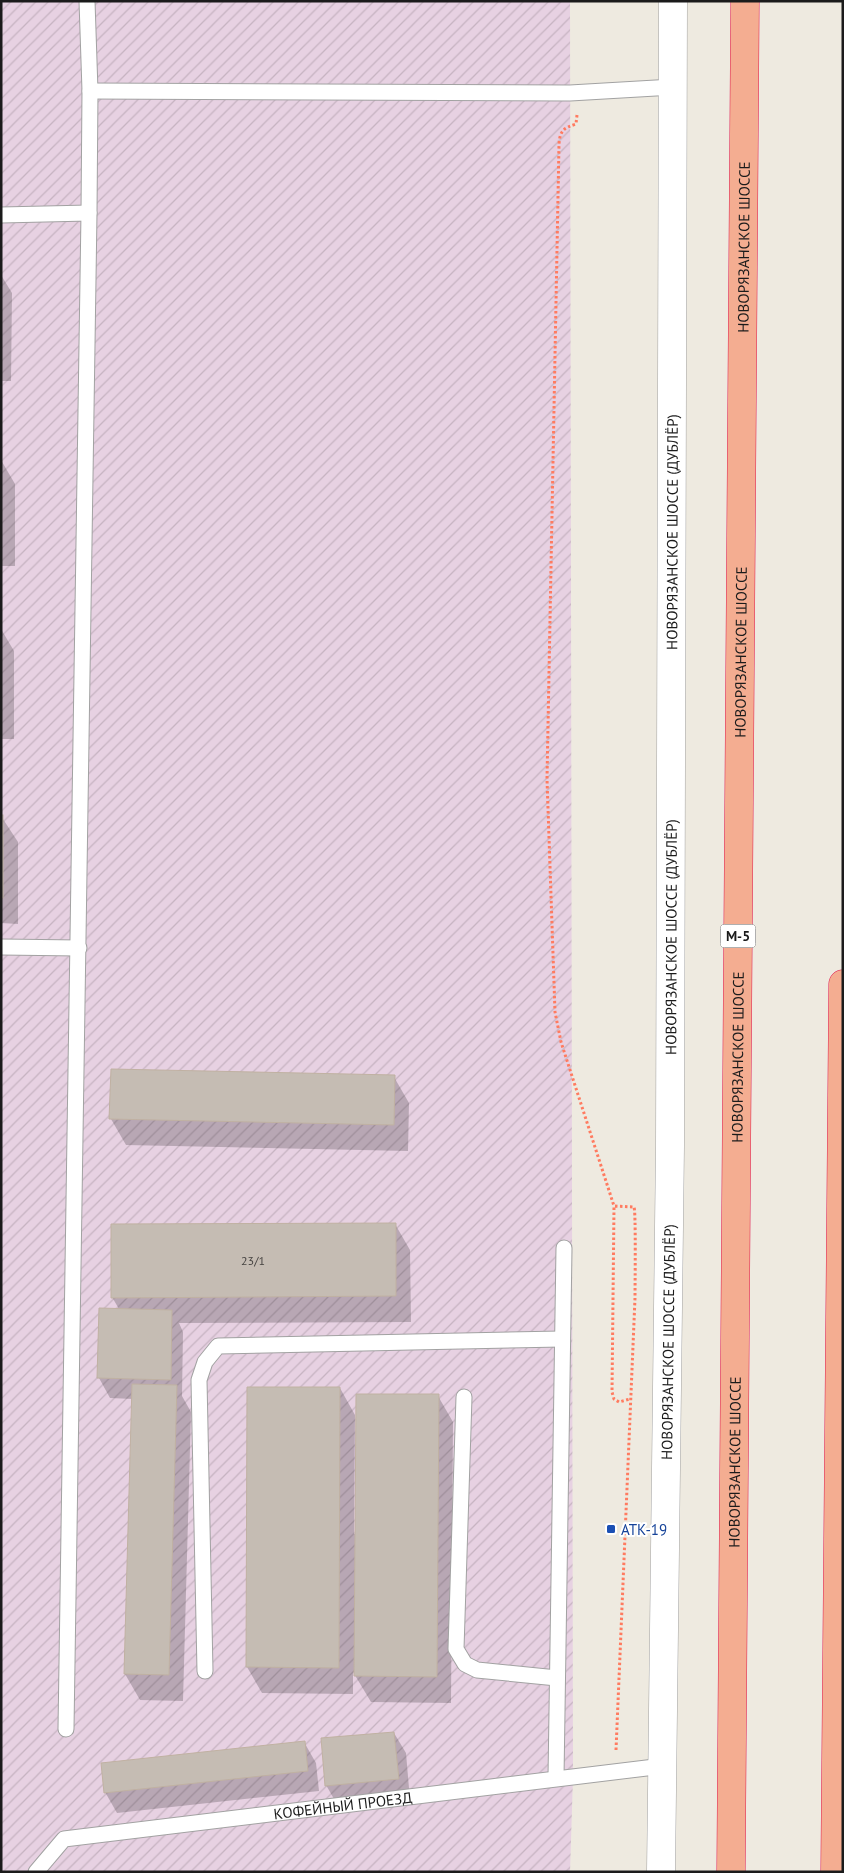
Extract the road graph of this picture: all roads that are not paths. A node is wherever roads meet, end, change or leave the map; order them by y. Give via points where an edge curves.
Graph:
1 (87, 1) edge
2 (673, 1) edge
3 (745, 1) edge
4 (673, 87) junction
5 (90, 91) junction
6 (89, 213) junction
7 (1, 215) edge
8 (1, 947) edge
9 (79, 948) junction
10 (843, 984) edge
11 (564, 1248) dead end
12 (562, 1340) junction
13 (464, 1398) dead end
14 (205, 1671) dead end
15 (558, 1678) junction
16 (66, 1729) dead end
17 (664, 1766) junction
18 (556, 1778) junction
19 (36, 1872) edge
20 (661, 1872) edge
21 (731, 1872) edge
22 (835, 1872) edge

1 - 5 lane
2 - 4 street, НОВОРЯЗАНСКОЕ ШОССЕ (ДУБЛЁР)
3 - 21 highway, НОВОРЯЗАНСКОЕ ШОССЕ / М-5
4 - 5 lane via 578,93
4 - 17 street, НОВОРЯЗАНСКОЕ ШОССЕ (ДУБЛЁР) via 670,1146
5 - 6 lane
6 - 7 lane
6 - 9 lane
8 - 9 lane
9 - 16 lane
10 - 22 highway
11 - 12 lane
12 - 14 lane via 218,1346 205,1362 199,1380
12 - 15 lane
13 - 15 lane via 456,1649 466,1664 477,1670
15 - 18 lane
17 - 18 lane, КОФЕЙНЫЙ ПРОЕЗД
17 - 20 street, НОВОРЯЗАНСКОЕ ШОССЕ (ДУБЛЁР)
18 - 19 lane, КОФЕЙНЫЙ ПРОЕЗД via 64,1839

